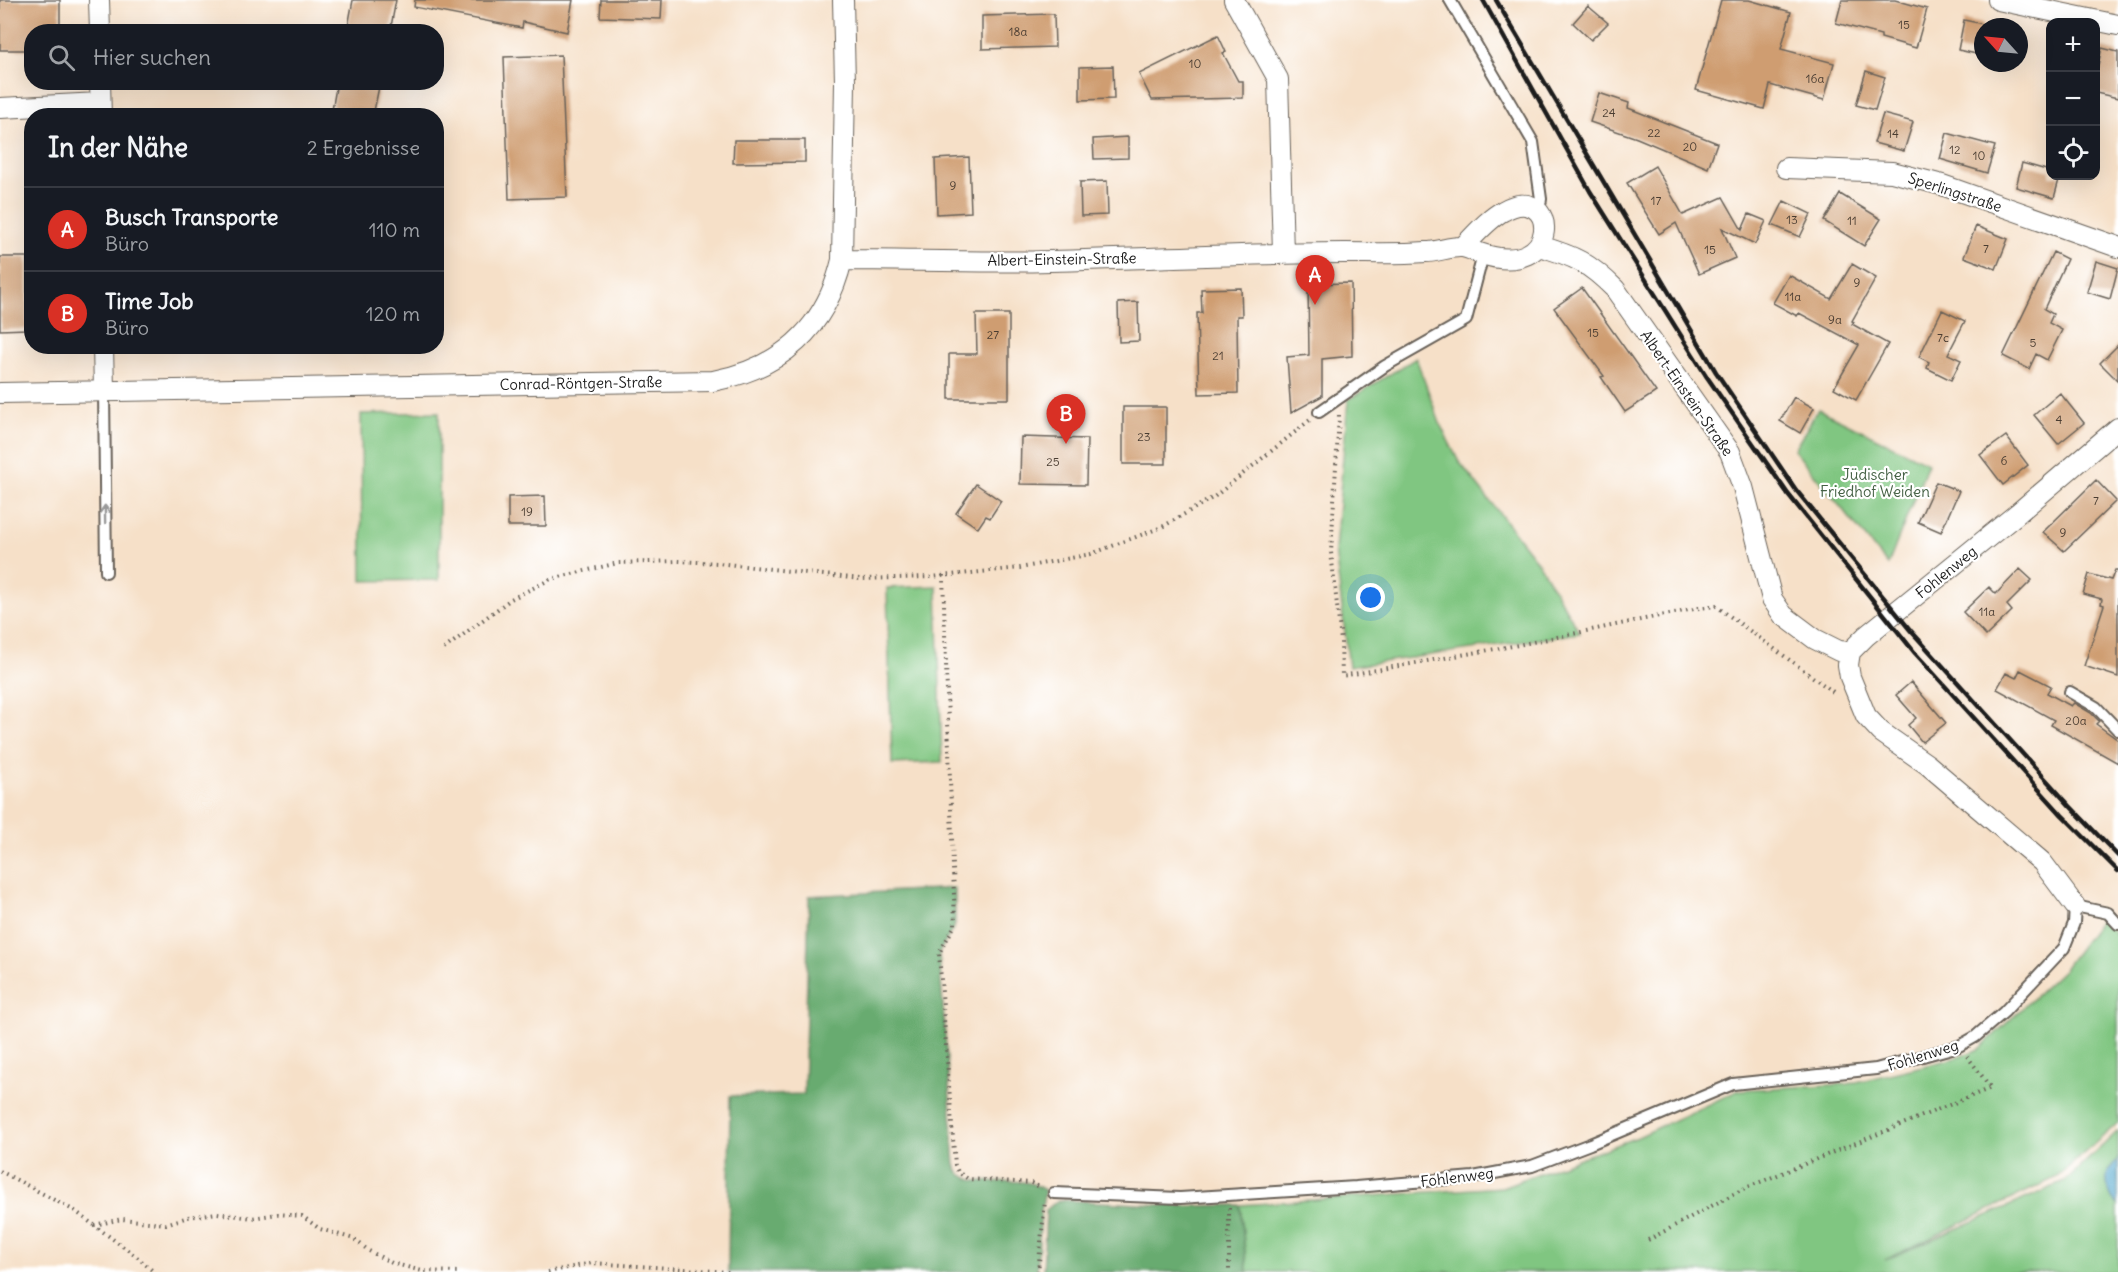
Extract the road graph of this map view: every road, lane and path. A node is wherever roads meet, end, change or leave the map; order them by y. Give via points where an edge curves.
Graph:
1 (99, 0) edge
2 (843, 0) edge
3 (1234, 0) edge
4 (1450, 0) edge
5 (1998, 0) edge
6 (100, 24) edge
7 (2118, 25) edge
8 (100, 90) edge
9 (0, 108) edge
10 (24, 108) edge
11 (101, 108) edge
12 (1786, 168) dead end
13 (1539, 212) junction
14 (1539, 246) junction
15 (1463, 247) junction
16 (2118, 247) edge
17 (1282, 253) junction
18 (1483, 255) junction
19 (842, 260) junction
20 (103, 354) edge
21 (104, 390) junction
22 (0, 393) edge
23 (1340, 396) junction
24 (1319, 412) joint
25 (2118, 428) edge
26 (106, 573) dead end
27 (943, 575) junction
28 (444, 649) dead end
29 (1850, 652) junction
30 (2070, 692) dead end
31 (1838, 696) dead end
32 (2118, 730) edge
33 (2075, 906) junction
34 (2118, 924) edge
35 (1959, 1046) junction
36 (0, 1170) edge
37 (1054, 1193) junction
38 (1229, 1196) junction
39 (94, 1225) junction
40 (1648, 1240) dead end
41 (154, 1272) edge
42 (460, 1272) edge
43 (548, 1272) edge
44 (730, 1272) edge
45 (1038, 1272) edge
46 (1230, 1272) edge

1 - 6 street
2 - 19 street, Conrad-Röntgen-Straße
3 - 17 street via 1278,79
4 - 13 lane via 1533,142 1541,199
5 - 7 street
8 - 11 street
9 - 10 street
12 - 16 street, Sperlingstraße via 1892,172 1942,185
13 - 14 street via 1545,230
13 - 15 street via 1521,204 1511,206 1498,213
14 - 18 street, Albert-Einstein-Straße via 1522,258
14 - 29 street, Albert-Einstein-Straße via 1568,254 1596,270 1615,289 1730,452 1772,598 1783,615 1815,639
15 - 17 street, Albert-Einstein-Straße via 1428,252
15 - 18 street, Albert-Einstein-Straße
17 - 19 street, Albert-Einstein-Straße via 1048,261
18 - 23 lane via 1466,320
19 - 21 street, Conrad-Röntgen-Straße via 827,302 800,339 763,366 713,381
20 - 21 street
21 - 22 street, Conrad-Röntgen-Straße
26 -> 21 lane
23 - 24 lane
23 - 31 path via 1331,552 1342,676 1716,606
24 - 27 path via 1215,497 1162,527 1091,554 1020,568
25 - 29 street, Fohlenweg
27 - 28 path via 861,579 718,563 618,562 552,579 511,599
27 - 37 path via 956,925 939,953 955,1165 968,1179 1031,1183
29 - 33 street via 1850,677 1866,716 2042,862
30 - 32 lane via 2096,707
33 - 34 lane via 2109,913
33 - 35 lane, Fohlenweg via 2074,923 2064,948 2004,1012
35 - 38 lane, Fohlenweg via 1876,1070 1733,1084 1532,1166 1473,1178
35 - 40 path via 1991,1088 1743,1189
36 - 39 path
37 - 38 lane, Fohlenweg
37 - 45 path via 1043,1206
38 - 46 path
39 - 41 path
39 - 42 path via 122,1219 166,1224 217,1213 252,1218 302,1216 320,1229 354,1239 392,1263 422,1271
43 - 44 path via 592,1263

